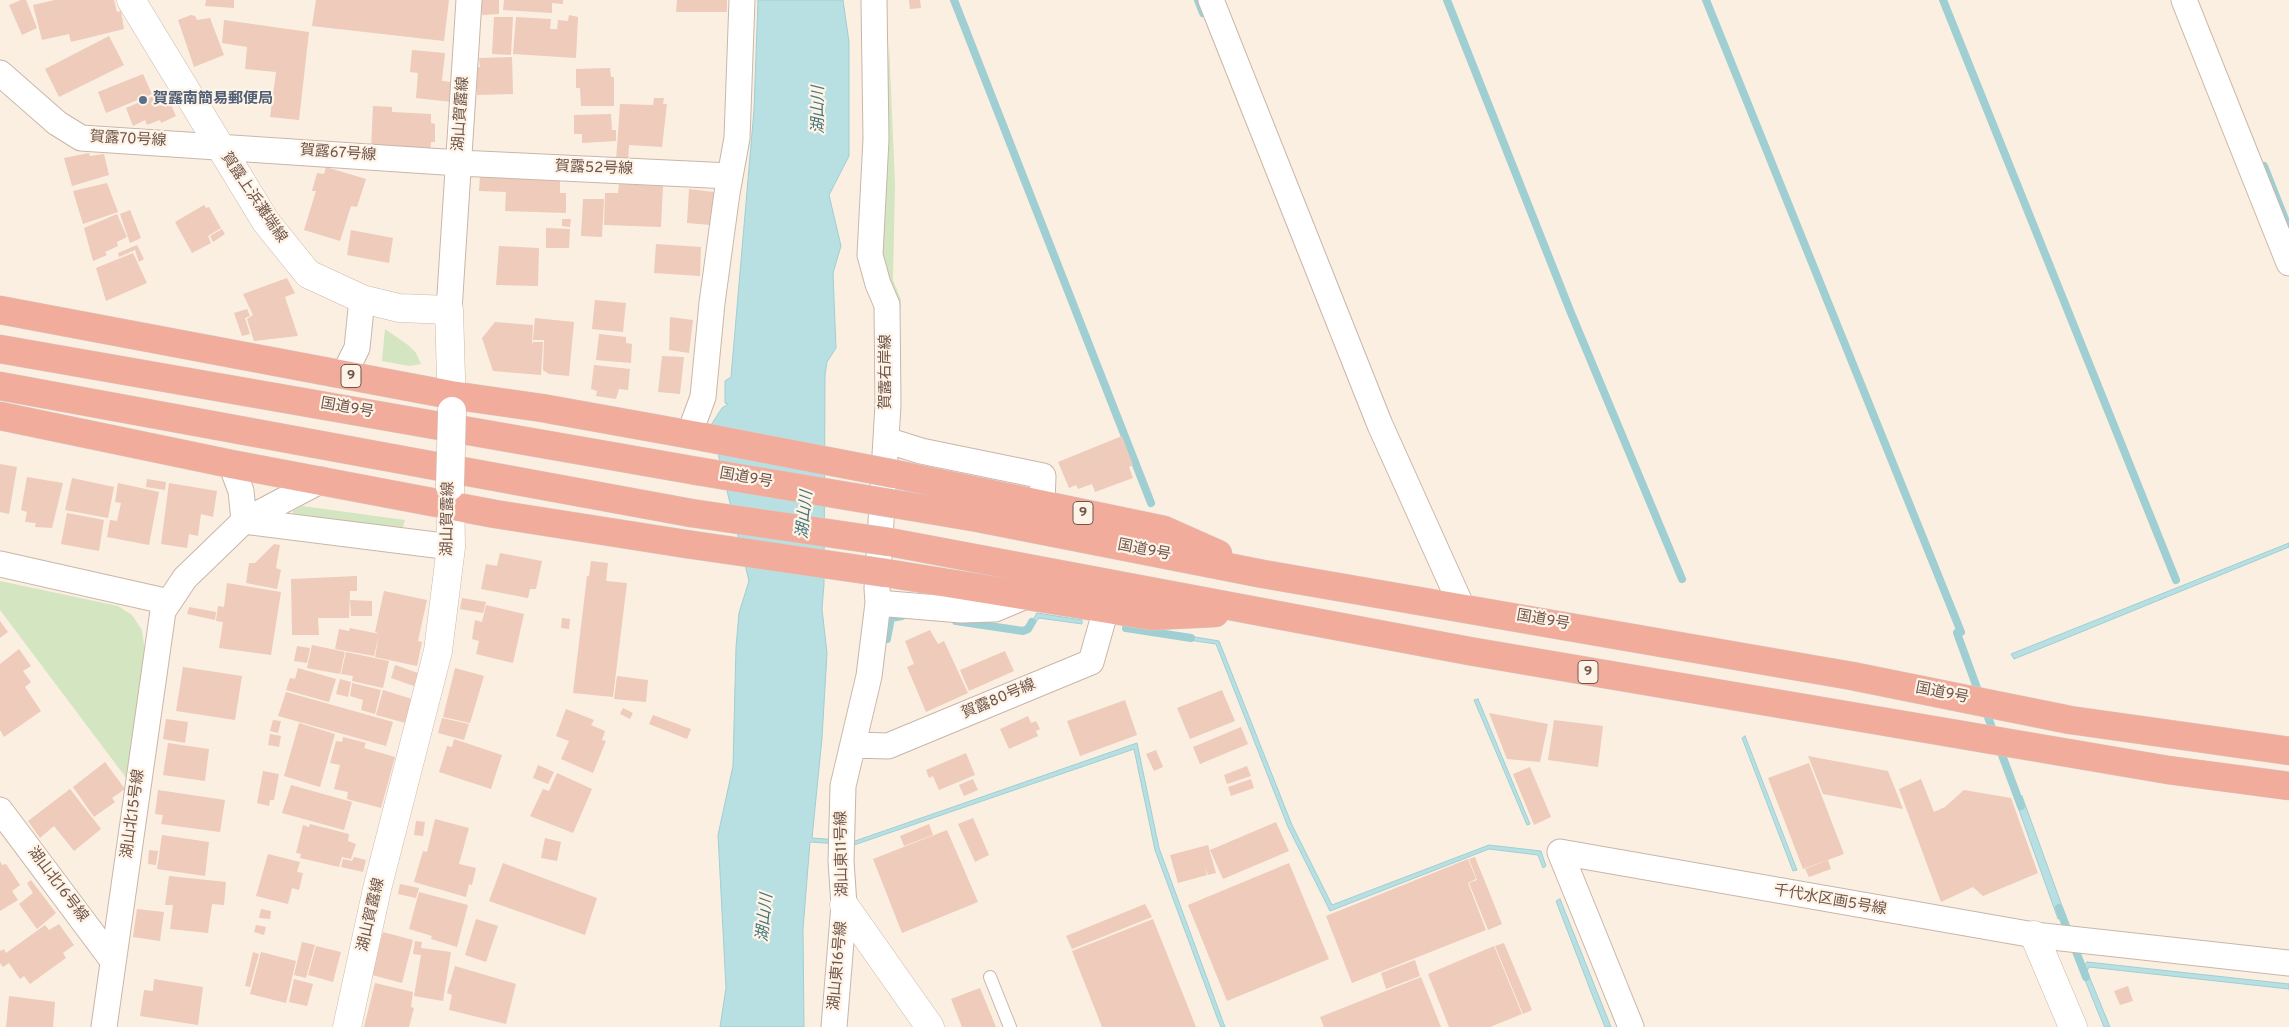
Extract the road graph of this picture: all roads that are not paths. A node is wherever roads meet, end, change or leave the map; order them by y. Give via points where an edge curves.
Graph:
1 (130, 0) edge
2 (469, 0) edge
3 (742, 0) edge
4 (874, 0) edge
5 (1210, 0) edge
6 (2184, 0) edge
7 (0, 73) edge
8 (218, 145) junction
9 (459, 162) junction
10 (730, 176) junction
11 (2289, 263) edge
12 (362, 299) junction
13 (0, 310) edge
14 (449, 310) junction
15 (0, 349) edge
16 (344, 374) junction
17 (0, 386) edge
18 (451, 403) junction
19 (0, 416) edge
20 (696, 436) junction
21 (886, 440) junction
22 (231, 464) junction
23 (322, 480) junction
24 (450, 496) junction
25 (1042, 504) junction
26 (244, 521) junction
27 (451, 547) junction
28 (0, 564) edge
29 (1263, 574) junction
30 (1026, 596) junction
31 (169, 602) junction
32 (878, 603) junction
33 (1462, 607) junction
34 (1106, 609) junction
35 (1258, 611) junction
36 (854, 745) junction
37 (2289, 751) edge
38 (2289, 786) edge
39 (0, 810) edge
40 (844, 905) junction
41 (2034, 935) junction
42 (113, 961) junction
43 (2289, 963) edge
44 (990, 977) dead end
45 (104, 1027) edge
46 (347, 1027) edge
47 (834, 1027) edge
48 (930, 1027) edge
49 (1010, 1027) edge
50 (1631, 1027) edge
51 (2073, 1027) edge

1 - 8 street, 賀露上浜灘端線
2 - 9 street, 湖山賀露線
3 - 10 street via 737,138
4 - 21 street, 賀露右岸線 via 876,139 870,255 887,305
5 - 33 street via 1380,425
6 - 11 street
7 - 8 street, 賀露70号線 via 57,123 81,138
8 - 9 street, 賀露67号線
8 - 12 street, 賀露上浜灘端線 via 266,222 308,274
9 - 10 street, 賀露52号線
9 - 14 street, 湖山賀露線
10 - 20 street via 712,303 704,398
12 - 14 street, 賀露上浜灘端線 via 399,308
12 - 16 street via 357,348
13 - 16 highway, 9
14 - 18 street, 湖山賀露線
15 - 29 highway, 国道9号 / 9, bridge via 978,518
16 - 18 highway, 9
17 - 35 highway, 9, bridge via 691,513 889,542
18 - 20 highway, 9 via 542,408
18 - 24 street, 湖山賀露線, bridge
19 - 22 highway, 9
20 - 25 highway, 9, bridge
21 - 25 street via 921,451 1043,476
21 - 32 street, 賀露右岸線
22 - 23 highway, 9
22 - 26 street via 241,492
23 - 24 highway, 9
23 - 26 street, 湖山北15号線
24 - 27 street, 湖山賀露線
24 - 30 highway, 9, bridge via 686,544
25 - 29 highway, 9 via 1164,530
26 - 27 street
26 - 31 street, 湖山北15号線 via 185,578
27 - 46 street, 湖山賀露線 via 436,659
28 - 31 street
29 - 33 highway, 国道9号 / 9
30 - 32 street via 996,609 961,610
30 - 34 highway, 9
31 - 42 street, 湖山北15号線 via 163,611
32 - 36 street, 賀露右岸線 via 869,676
33 - 37 highway, 国道9号 / 9 via 1852,676 2070,720
34 - 35 highway, 9 via 1151,616
34 - 36 street, 賀露80号線 via 1091,662 888,746
35 - 38 highway, 9 via 1498,656 2168,770
36 - 40 street, 湖山東11号線 via 842,786
39 - 42 street, 湖山北16号線
40 - 47 street, 湖山東16号線
40 - 48 street, 湖山東11号線
41 - 43 street, 千代水区画5号線
41 - 50 street, 千代水区画5号線 via 1560,852
41 - 51 street
42 - 45 street, 湖山北15号線
44 - 49 lane

